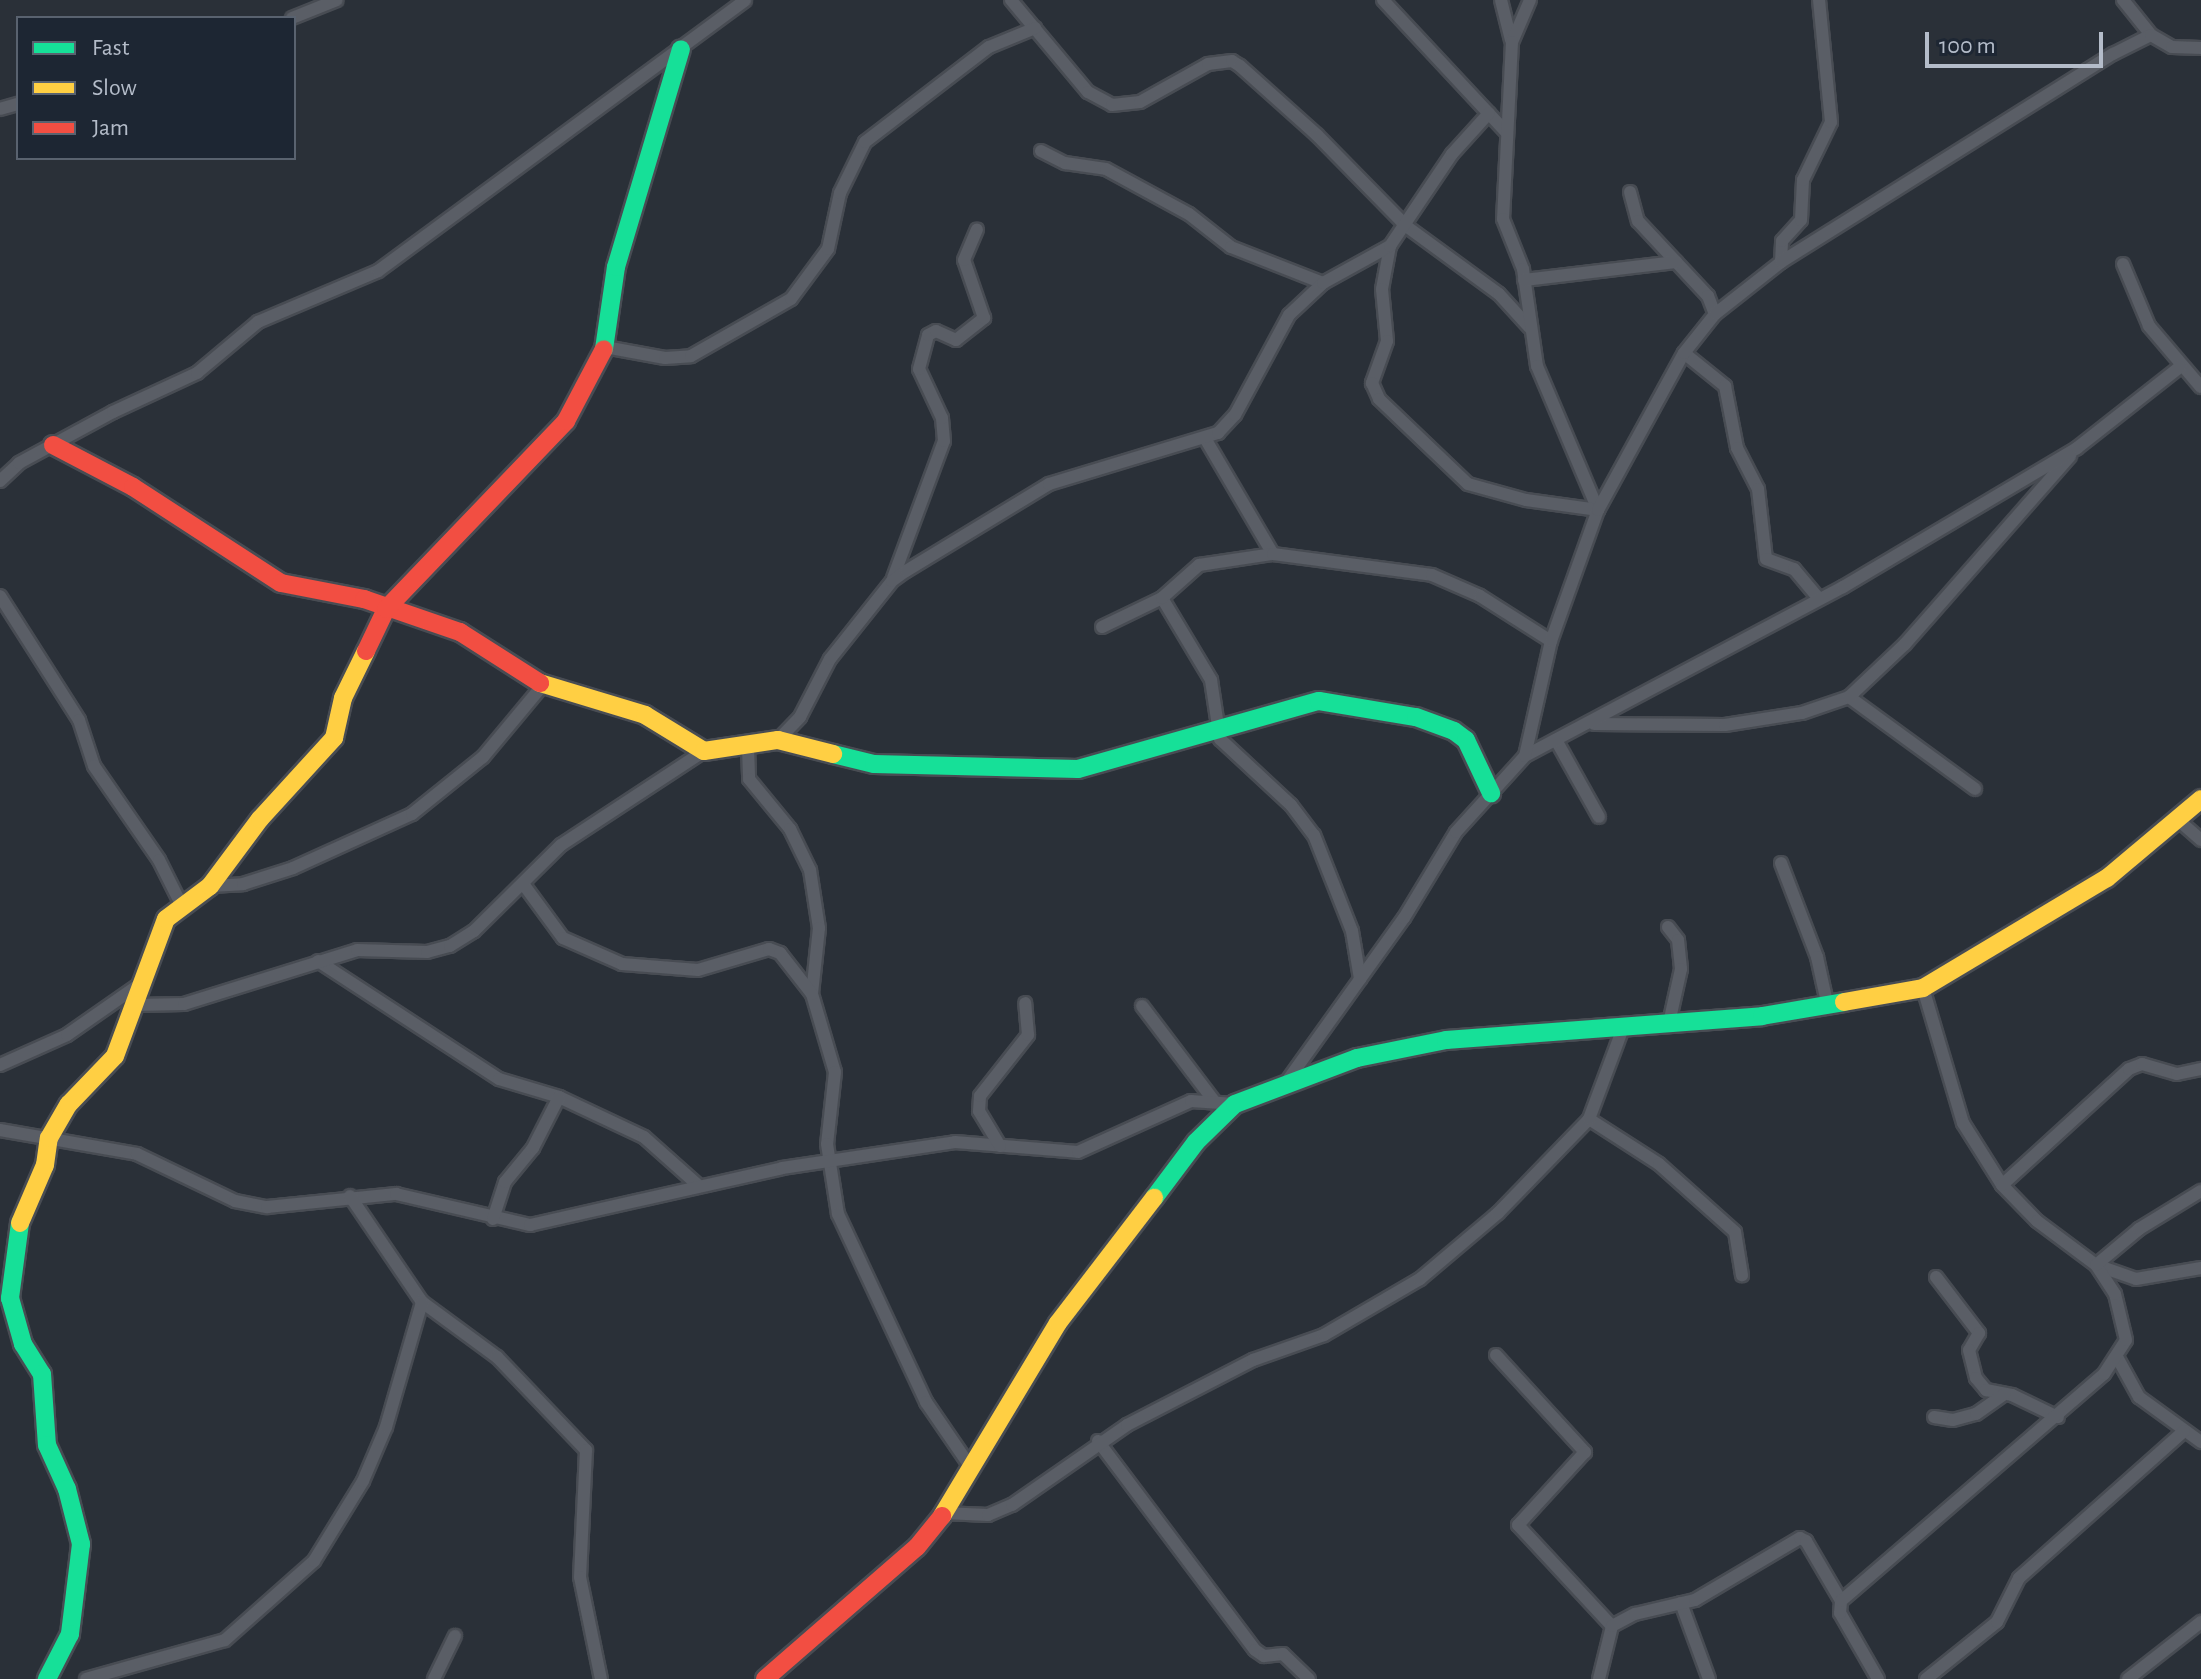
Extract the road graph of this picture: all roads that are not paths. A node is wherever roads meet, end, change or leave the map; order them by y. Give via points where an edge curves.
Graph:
1 (337, 0) edge
2 (745, 0) edge
3 (1011, 0) edge
4 (1383, 0) edge
5 (1501, 0) edge
6 (1530, 0) edge
7 (1819, 0) edge
8 (2123, 0) edge
9 (296, 16) edge
10 (1035, 28) junction
11 (2151, 35) junction
12 (1512, 42) junction
13 (2201, 48) edge
14 (681, 49) junction
15 (1489, 113) junction
16 (1506, 132) junction
17 (1041, 151) dead end
18 (1630, 192) dead end
19 (1406, 226) junction
20 (977, 230) dead end
21 (1390, 246) junction
22 (1676, 262) junction
23 (1781, 262) junction
24 (2123, 264) dead end
25 (1524, 280) junction
26 (1323, 283) junction
27 (1715, 314) junction
28 (1529, 327) junction
29 (605, 347) junction
30 (1684, 353) junction
31 (2180, 367) junction
32 (2201, 387) edge
33 (1206, 440) junction
34 (53, 445) junction
35 (2077, 448) junction
36 (0, 481) edge
37 (1598, 510) junction
38 (1273, 554) junction
39 (892, 581) junction
40 (0, 596) edge
41 (1162, 598) junction
42 (1819, 599) junction
43 (386, 609) junction
44 (1102, 627) dead end
45 (1551, 641) junction
46 (543, 685) junction
47 (1849, 697) junction
48 (1591, 724) junction
49 (1217, 729) junction
50 (778, 740) junction
51 (1556, 740) junction
52 (748, 747) junction
53 (704, 751) junction
54 (1525, 756) junction
55 (1975, 789) dead end
56 (1491, 793) junction
57 (2201, 799) edge
58 (1599, 817) dead end
59 (2177, 819) junction
60 (2201, 840) edge
61 (1781, 863) dead end
62 (524, 885) junction
63 (210, 886) junction
64 (181, 904) junction
65 (1668, 927) dead end
66 (318, 961) junction
67 (1360, 979) junction
68 (143, 982) junction
69 (1923, 988) junction
70 (812, 994) junction
71 (1025, 1003) dead end
72 (136, 1005) junction
73 (1142, 1006) dead end
74 (1828, 1007) junction
75 (1669, 1023) junction
76 (1623, 1028) junction
77 (0, 1065) edge
78 (2201, 1069) edge
79 (1285, 1084) junction
80 (559, 1097) junction
81 (1214, 1101) junction
82 (1235, 1104) junction
83 (1589, 1119) junction
84 (0, 1130) edge
85 (49, 1138) junction
86 (1000, 1146) junction
87 (829, 1161) junction
88 (2002, 1185) junction
89 (699, 1186) junction
90 (2201, 1191) edge
91 (350, 1196) junction
92 (493, 1219) junction
93 (2096, 1265) junction
94 (2201, 1268) edge
95 (1742, 1275) dead end
96 (1936, 1277) dead end
97 (422, 1302) junction
98 (1496, 1355) dead end
99 (2117, 1357) junction
100 (2005, 1394) junction
101 (1934, 1417) dead end
102 (2058, 1417) junction
103 (2184, 1431) junction
104 (1098, 1441) junction
105 (2201, 1442) edge
106 (970, 1466) junction
107 (944, 1513) junction
108 (1841, 1601) junction
109 (1681, 1603) junction
110 (2201, 1622) edge
111 (1612, 1626) junction
112 (455, 1636) dead end
113 (47, 1679) edge
114 (86, 1679) edge
115 (434, 1679) edge
116 (601, 1679) edge
117 (765, 1679) edge
118 (1309, 1679) edge
119 (1599, 1679) edge
120 (1709, 1679) edge
121 (1878, 1679) edge
122 (1926, 1679) edge
123 (2128, 1679) edge

1 - 9 street
2 - 14 street
3 - 10 street
4 - 15 street
5 - 12 street
6 - 12 street
7 - 23 street via 1831,122 1803,180 1801,220 1779,248
8 - 11 street
10 - 19 street via 1088,92 1112,105 1140,102 1208,64 1232,61 1317,135
10 - 29 street via 989,47 865,142 840,193 828,249 791,299 691,356 665,358
11 - 13 street via 2172,47
11 - 23 street via 1974,138
12 - 16 street
14 - 29 street via 616,267
14 - 34 street via 378,271 258,322 197,373
15 - 16 street
15 - 19 street via 1443,165
16 - 25 street via 1503,219
17 - 26 street via 1065,163 1106,169 1189,214 1231,247
18 - 22 street via 1638,221
19 - 21 street
19 - 28 street via 1499,294
20 - 39 street via 964,260 984,318 956,340 936,331 928,335 919,369 942,418 944,441
21 - 26 street
21 - 37 street via 1382,289 1387,341 1372,383 1379,399 1468,484 1526,500
22 - 25 street
22 - 27 street via 1708,296
23 - 27 street
24 - 31 street via 2149,326
25 - 28 street
26 - 33 street via 1277,332 1235,415
27 - 30 street
28 - 37 street via 1537,366
29 - 43 street via 566,421
30 - 37 street
30 - 42 street via 1710,369 1729,397 1737,448 1758,489 1766,559 1794,569
31 - 32 street
31 - 35 street
33 - 38 street
33 - 39 street via 1049,484
34 - 36 street
34 - 43 street via 133,487 281,583
35 - 42 street
35 - 47 street via 1905,644
37 - 45 street
38 - 41 street via 1199,565
38 - 45 street via 1432,575 1480,596
39 - 50 street via 830,659 800,717
40 - 64 street via 79,720 94,766 159,860
41 - 44 street
41 - 49 street via 1211,680
42 - 48 street
43 - 46 street via 460,632
43 - 63 street via 343,698 334,738 260,819
45 - 54 street
46 - 53 street via 645,715
46 - 63 street via 483,757 412,814 293,868 243,884
47 - 48 street via 1802,713 1725,725
47 - 55 street
48 - 51 street
49 - 50 street via 1078,769 1026,771 874,764
49 - 56 street via 1319,701 1416,717 1466,740
49 - 67 street via 1226,748 1280,794 1314,835 1352,931
50 - 52 street
51 - 54 street
51 - 58 street
52 - 53 street
52 - 70 street via 749,779 790,829 810,870 819,928
53 - 62 street via 561,845
54 - 56 street
56 - 67 street via 1456,832
57 - 59 street
59 - 60 street
59 - 69 street via 2107,878
61 - 74 street via 1817,957
62 - 66 street via 450,946 427,952 357,950
62 - 70 street via 563,938 622,964 698,970 769,949 780,953
63 - 64 street
64 - 68 street via 166,919
65 - 75 street via 1678,940 1681,969
66 - 72 street via 184,1004
66 - 80 street via 499,1079
67 - 79 street
68 - 72 street
68 - 77 street via 67,1035
69 - 74 street
69 - 88 street via 1963,1123
70 - 87 street via 835,1072
71 - 86 street via 1028,1035 980,1096 979,1111
72 - 85 street via 115,1056 69,1104
73 - 81 street
74 - 75 street
75 - 76 street
76 - 79 street via 1446,1040 1357,1058
76 - 83 street
78 - 88 street via 2177,1074 2142,1064 2129,1069
79 - 82 street
80 - 89 street via 644,1137
80 - 92 street via 533,1148 505,1182
81 - 82 street
81 - 86 street via 1191,1101 1078,1152
82 - 106 street via 1196,1142 1058,1323
83 - 95 street via 1659,1164 1735,1232
83 - 104 street via 1498,1213 1420,1279 1324,1335 1253,1360
84 - 85 street
85 - 91 street via 137,1154 235,1201 267,1207
85 - 113 street via 45,1165 20,1224 10,1298 23,1344 42,1374 47,1445 67,1489 81,1544 70,1634
86 - 87 street via 955,1142
87 - 89 street
87 - 106 street via 847,1237 926,1402
88 - 93 street via 2037,1221
89 - 92 street via 530,1225
90 - 93 street via 2139,1229
91 - 92 street via 419,1196
91 - 97 street
93 - 94 street via 2136,1279
93 - 99 street via 2115,1294 2123,1319 2126,1340
96 - 100 street via 1979,1333 1969,1350 1976,1378 1986,1390
97 - 114 street via 386,1427 363,1481 314,1561 225,1640
97 - 116 street via 497,1357 586,1450 580,1577
98 - 111 street via 1585,1452 1518,1525
99 - 102 street
99 - 103 street via 2139,1397
100 - 101 street via 1976,1414 1953,1420
100 - 102 street
102 - 108 street
103 - 105 street
103 - 122 street via 2019,1578 1997,1622
104 - 107 street via 1012,1505 988,1515
104 - 118 street via 1255,1650 1264,1656 1283,1654
106 - 107 street
107 - 117 street via 917,1547
108 - 109 street via 1800,1538
108 - 121 street via 1840,1613
109 - 111 street
109 - 120 street
110 - 123 street
111 - 119 street
112 - 115 street

